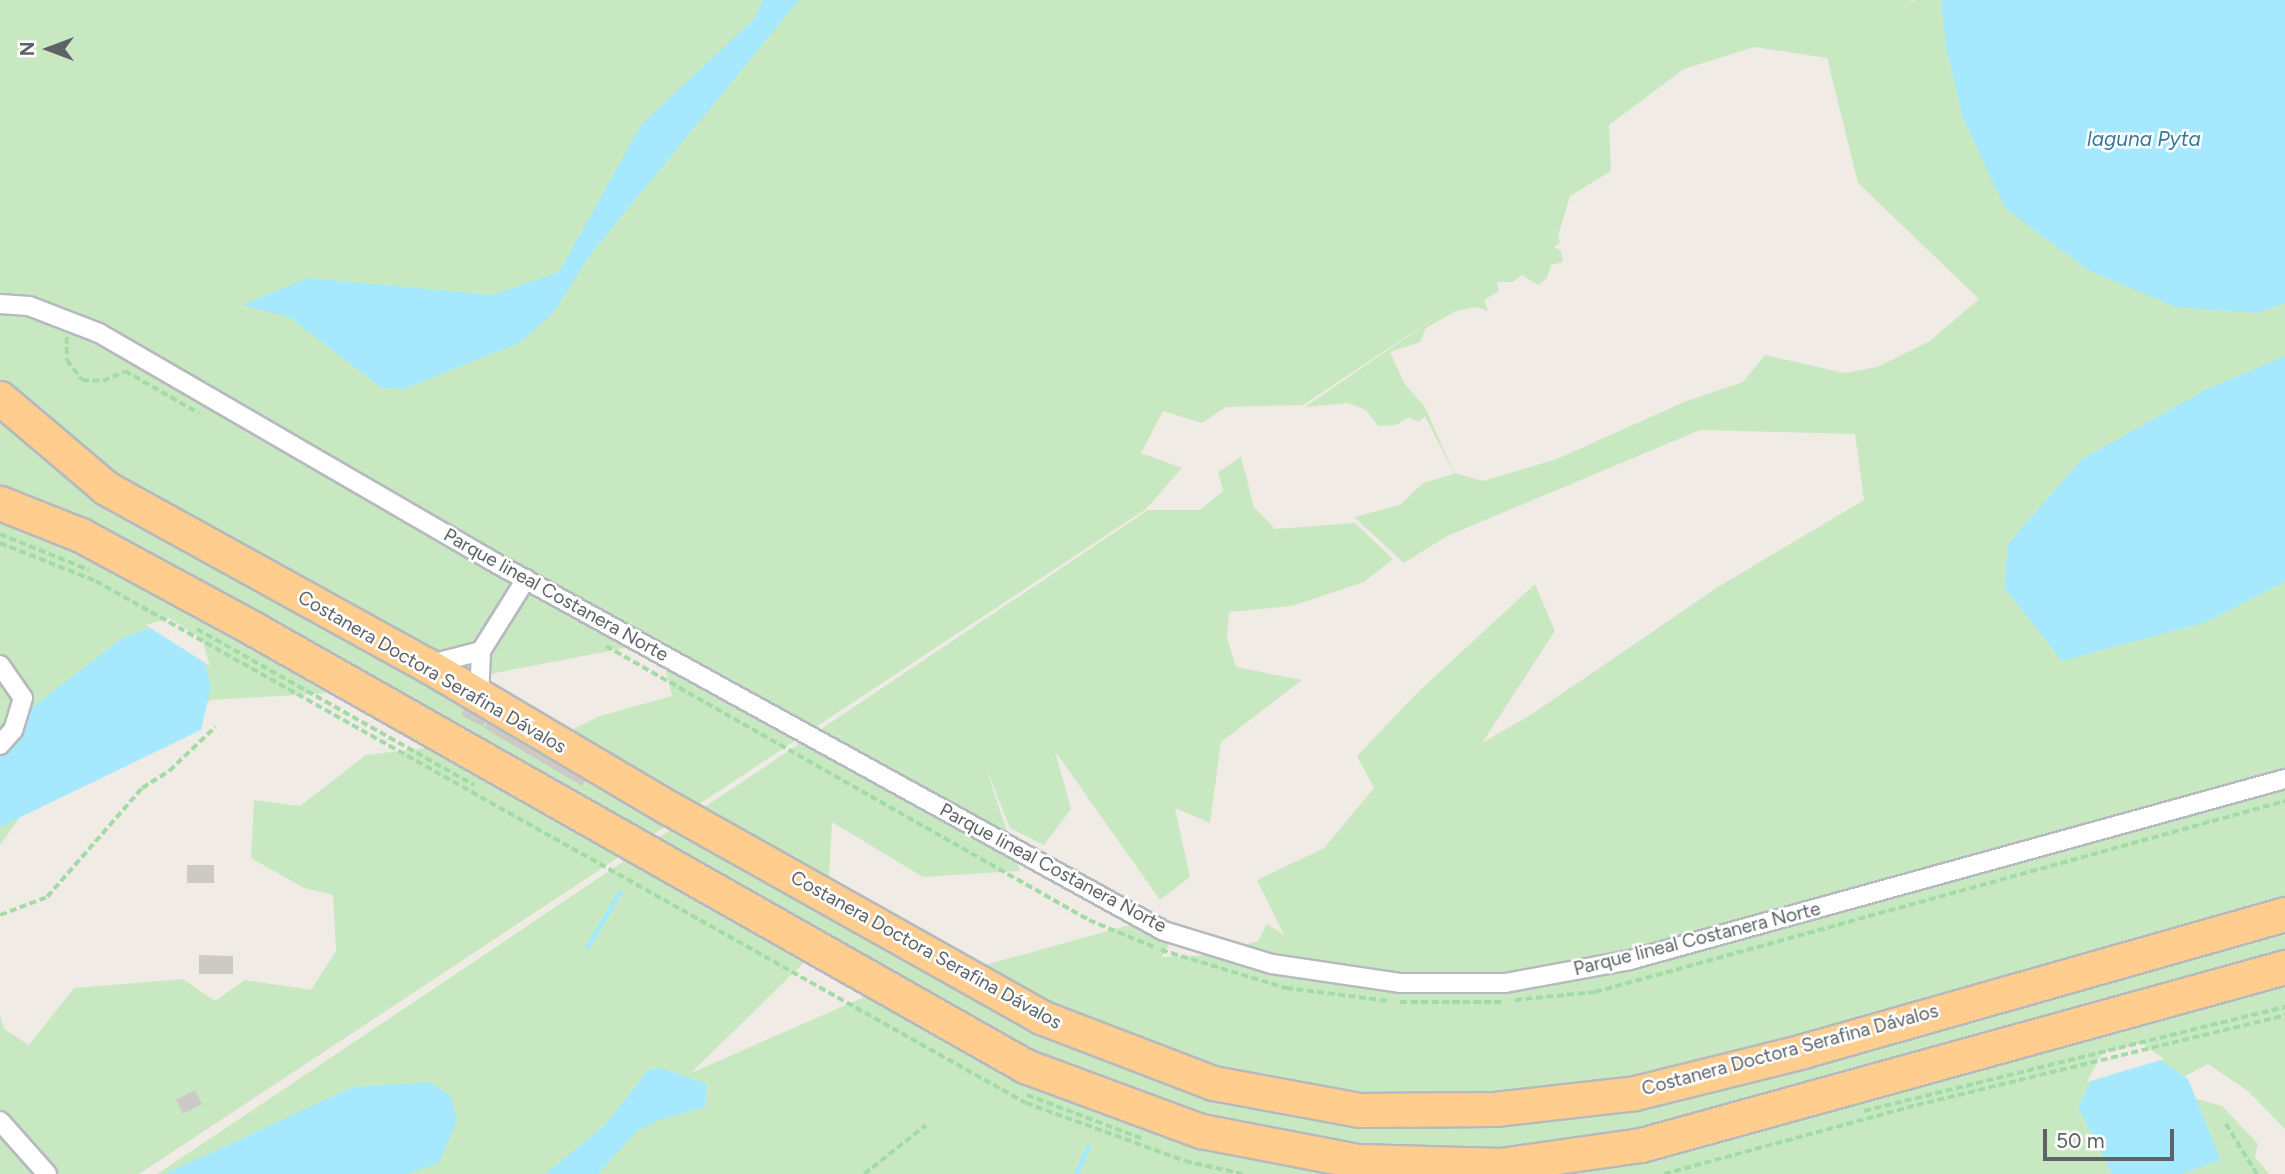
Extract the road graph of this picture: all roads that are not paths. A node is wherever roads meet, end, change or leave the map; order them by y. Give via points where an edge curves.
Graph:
1 (0, 304) edge
2 (2, 401) edge
3 (0, 503) edge
4 (526, 579) junction
5 (481, 651) junction
6 (0, 665) edge
7 (427, 665) junction
8 (479, 699) junction
9 (0, 745) edge
10 (2285, 779) edge
11 (2285, 914) edge
12 (2285, 967) edge
13 (0, 1121) edge
14 (47, 1174) edge

1 - 4 street, Parque lineal Costanera Norte via 29,306 99,333
2 - 7 highway, Costanera Doctora Serafina Dávalos via 106,488
3 - 12 highway via 81,536 161,595 254,629 1025,1066 1201,1131 1357,1161 1500,1165 1641,1145
4 - 5 street
4 - 10 street, Parque lineal Costanera Norte via 1164,931 1272,964 1400,983 1505,983 1630,960
5 - 7 street
5 - 8 street
6 - 9 street via 23,698 13,730
7 - 8 highway, Costanera Doctora Serafina Dávalos
8 - 11 highway, Costanera Doctora Serafina Dávalos via 1041,1017 1213,1083 1346,1107 1495,1109 1635,1093 1803,1051 2053,976
13 - 14 street

